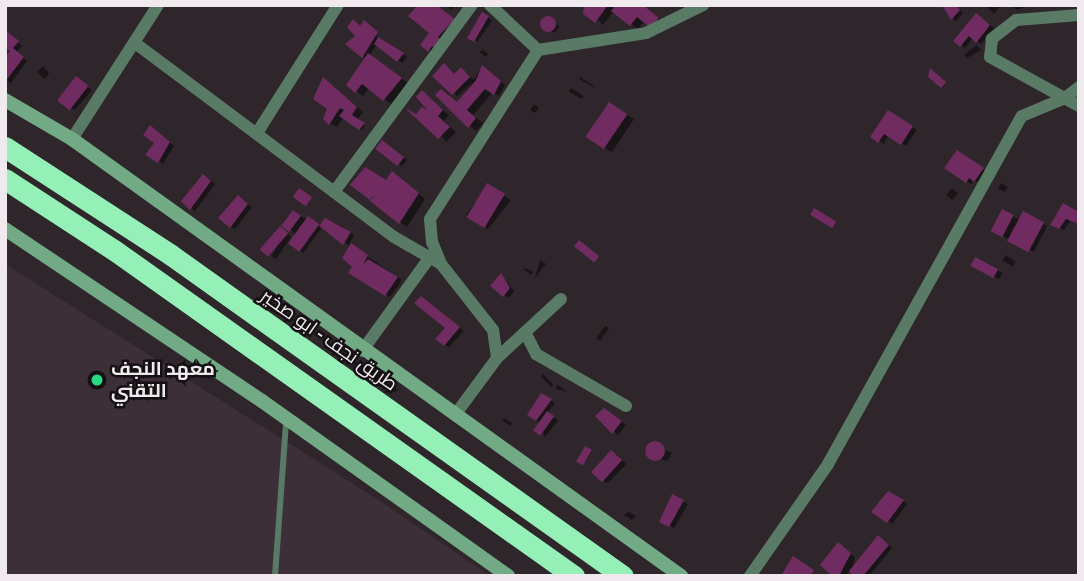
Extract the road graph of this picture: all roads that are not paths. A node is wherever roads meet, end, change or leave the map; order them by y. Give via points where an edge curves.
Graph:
1 (158, 5) edge
2 (338, 5) edge
3 (472, 5) edge
4 (490, 5) edge
5 (703, 5) edge
6 (1079, 15) edge
7 (135, 43) junction
8 (538, 50) junction
9 (1079, 87) edge
10 (1065, 98) junction
11 (5, 100) edge
12 (1079, 106) edge
13 (257, 133) junction
14 (72, 139) junction
15 (5, 147) edge
16 (25, 159) junction
17 (6, 179) edge
18 (59, 181) junction
19 (334, 192) junction
20 (39, 202) junction
21 (5, 229) edge
22 (435, 260) junction
23 (561, 299) dead end
24 (525, 332) junction
25 (362, 351) junction
26 (497, 358) junction
27 (626, 406) dead end
28 (454, 415) junction
29 (286, 418) junction
30 (275, 576) edge
31 (508, 576) edge
32 (575, 576) edge
33 (622, 576) edge
34 (681, 576) edge
35 (750, 576) edge

1 - 7 street
2 - 13 street
3 - 19 street
4 - 8 street
5 - 8 street via 646,33
6 - 10 street via 1016,20 992,39 990,57
7 - 13 street
7 - 14 street
8 - 22 street via 430,219
9 - 10 street
10 - 12 street
10 - 35 street via 1022,116 828,464
11 - 14 main road
13 - 19 street
14 - 25 main road
15 - 16 highway, طريق نجف - ابو صخير
16 - 17 highway via 24,176
16 - 18 highway, طريق نجف - ابو صخير
17 - 20 highway
18 - 20 highway via 42,185
18 - 33 highway, طريق نجف - ابو صخير
19 - 22 street
20 - 32 highway
21 - 29 main road
22 - 25 street
22 - 26 street via 493,330
23 - 24 street
24 - 26 street
24 - 27 street via 536,354
25 - 28 main road
26 - 28 street
28 - 34 main road
29 - 30 lane
29 - 31 main road

